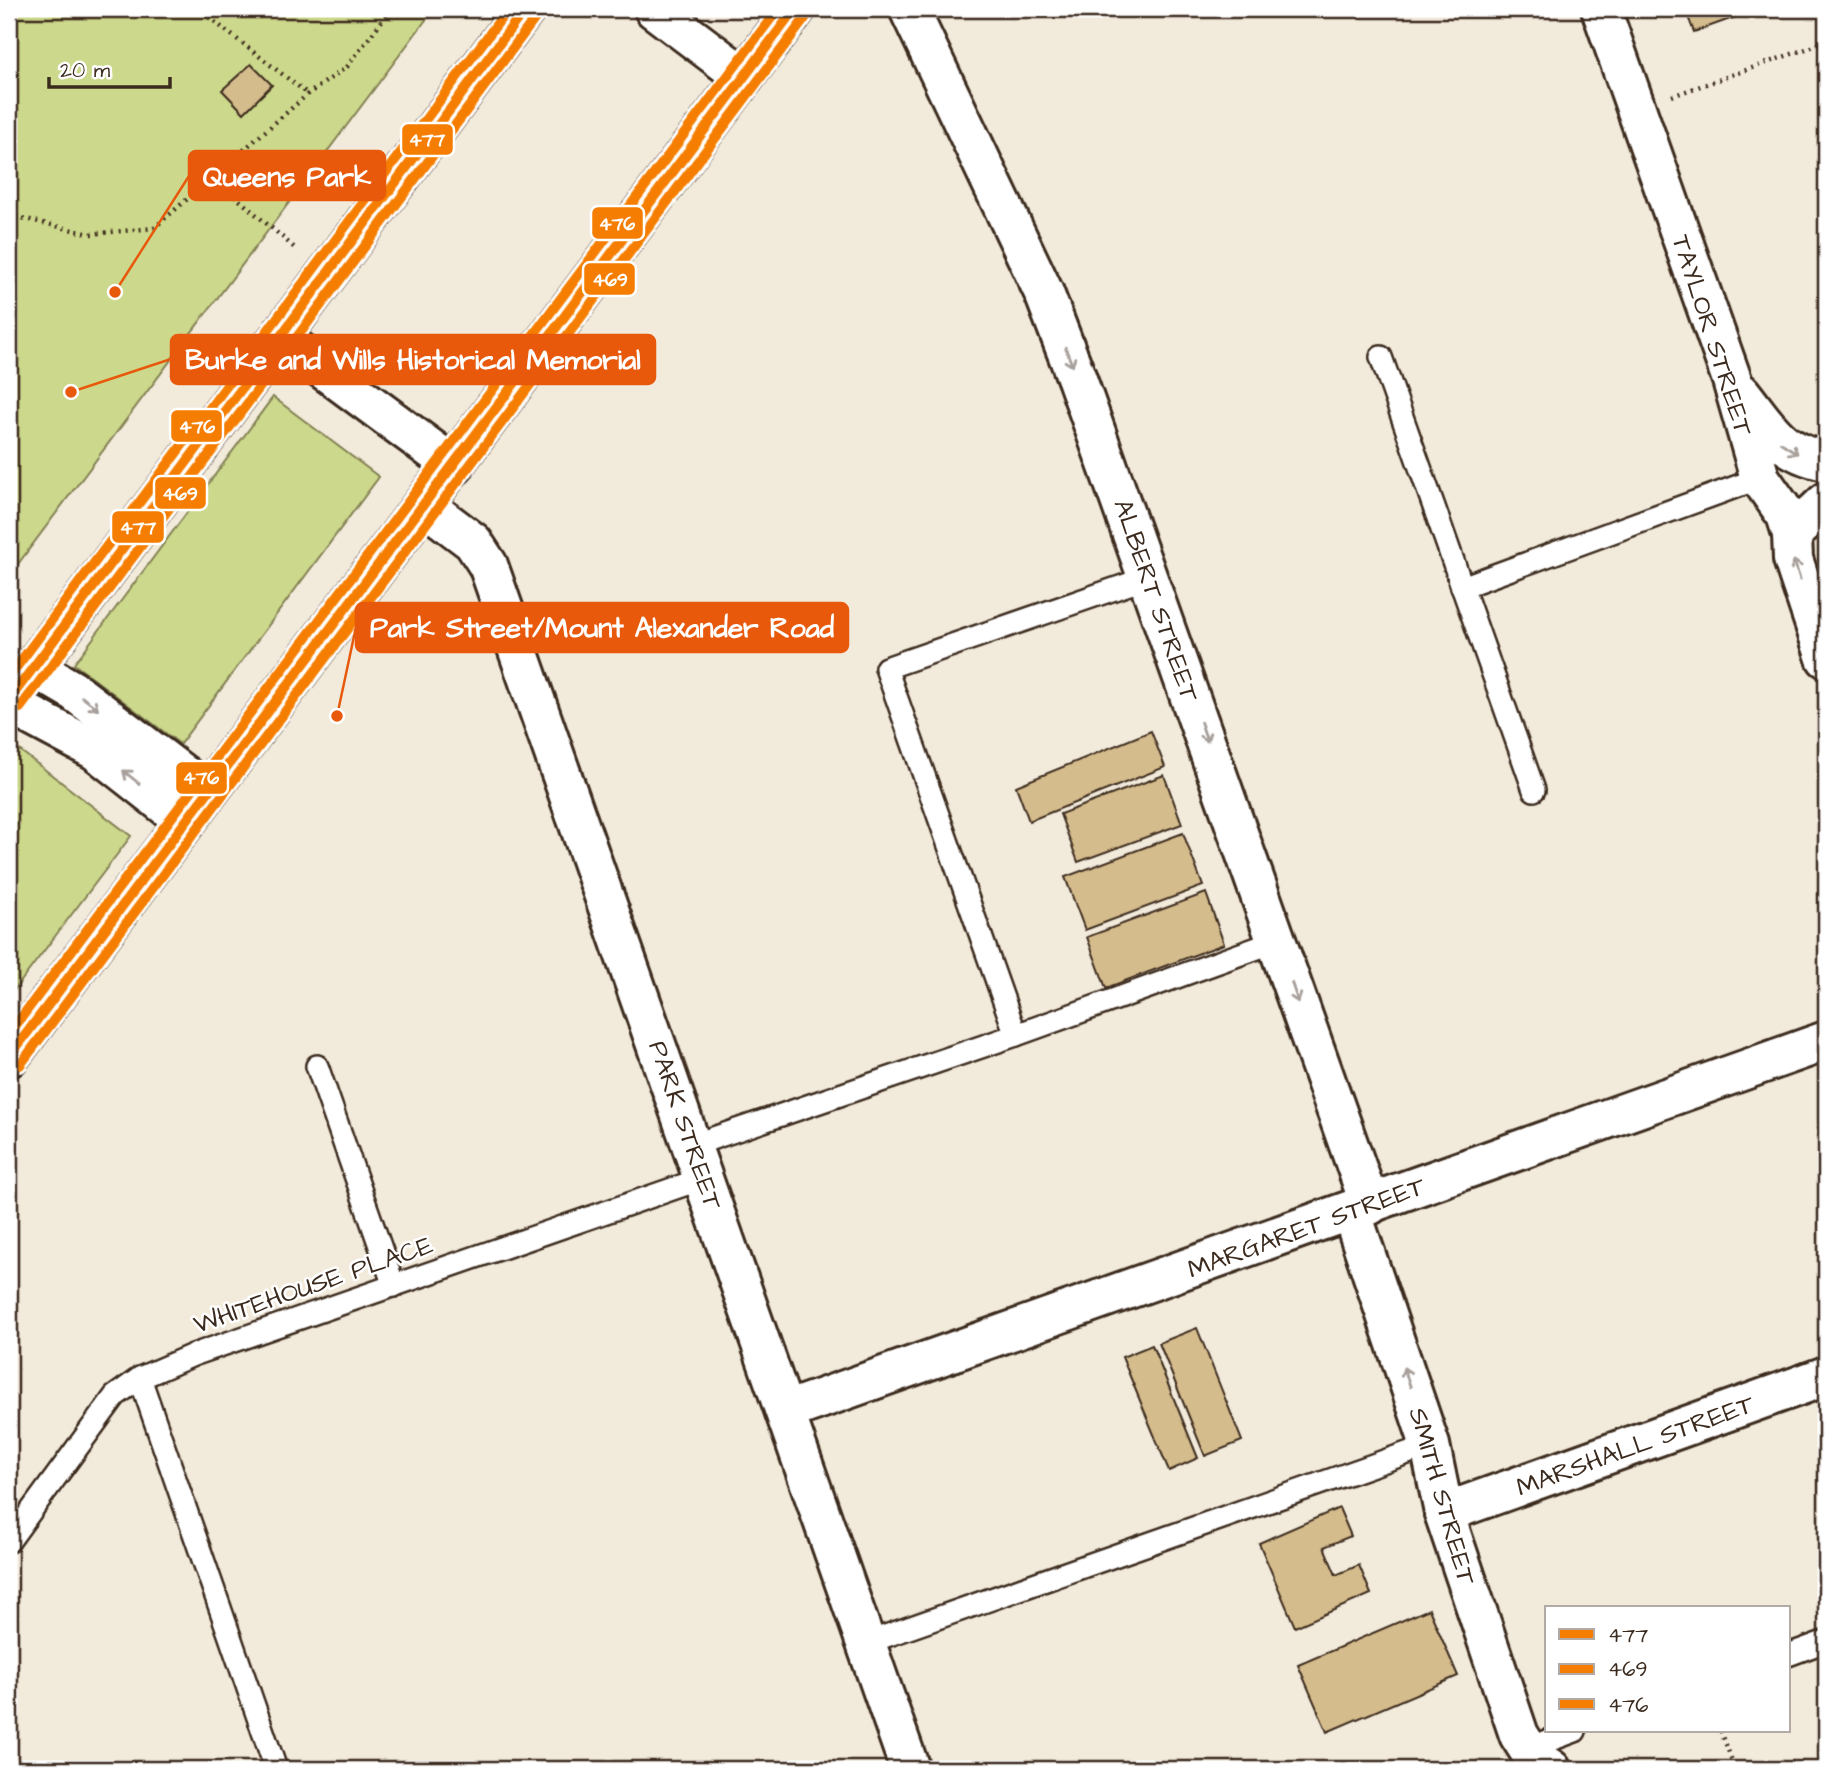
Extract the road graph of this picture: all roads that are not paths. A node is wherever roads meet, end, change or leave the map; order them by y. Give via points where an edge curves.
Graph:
1 (525, 9) edge
2 (654, 9) edge
3 (795, 9) edge
4 (909, 9) edge
5 (1601, 9) edge
6 (744, 77) junction
7 (281, 338) junction
8 (1381, 357) dead end
9 (1732, 380) junction
10 (1826, 461) edge
11 (454, 466) junction
12 (1760, 478) junction
13 (1826, 502) edge
14 (424, 505) junction
15 (1792, 534) junction
16 (1149, 577) junction
17 (1462, 587) junction
18 (1826, 658) edge
19 (21, 662) edge
20 (9, 702) edge
21 (1534, 790) dead end
22 (195, 806) junction
23 (1277, 941) junction
24 (1016, 1035) junction
25 (1826, 1041) edge
26 (9, 1057) edge
27 (317, 1066) dead end
28 (698, 1161) junction
29 (1361, 1208) junction
30 (394, 1286) junction
31 (1826, 1376) edge
32 (140, 1378) junction
33 (786, 1411) junction
34 (1430, 1445) junction
35 (1444, 1513) junction
36 (9, 1541) edge
37 (1826, 1641) edge
38 (866, 1643) junction
39 (1790, 1654) edge
40 (1574, 1732) edge
41 (1539, 1759) edge
42 (276, 1769) edge
43 (911, 1769) edge

1 - 7 street
2 - 6 street
3 - 6 street
4 -> 16 street, ALBERT STREET via 1044,293
5 - 9 street, TAYLOR STREET
6 - 11 street
7 - 11 street
7 - 19 street
8 - 17 lane
9 -> 10 street via 1777,440 1804,456
9 - 12 street, TAYLOR STREET
11 - 14 street
12 - 15 street, TAYLOR STREET via 1786,515
12 - 17 lane
13 - 15 street
14 - 22 street
14 - 28 street, PARK STREET via 473,542 488,565
18 -> 15 street, TAYLOR STREET via 1793,559
16 -> 23 street, ALBERT STREET
16 - 24 lane via 886,668
17 - 21 lane
19 - 20 street
19 -> 22 street via 72,690
22 -> 20 street
22 - 26 street
23 - 24 lane, WHITEHOUSE PLACE
23 -> 29 street, ALBERT STREET
24 - 28 lane, WHITEHOUSE PLACE
25 - 29 street, MARGARET STREET
27 - 30 lane
28 - 30 lane, WHITEHOUSE PLACE
28 - 33 street, PARK STREET
29 - 33 street, MARGARET STREET
34 -> 29 street, SMITH STREET
30 - 32 lane, WHITEHOUSE PLACE via 193,1355
31 - 35 street, MARSHALL STREET
32 - 36 lane, WHITEHOUSE PLACE via 115,1396
32 - 42 lane
33 - 38 street, PARK STREET
34 - 35 street, SMITH STREET
34 - 38 lane
35 - 41 street, SMITH STREET
37 - 39 lane
38 - 43 street, PARK STREET
40 - 41 lane

